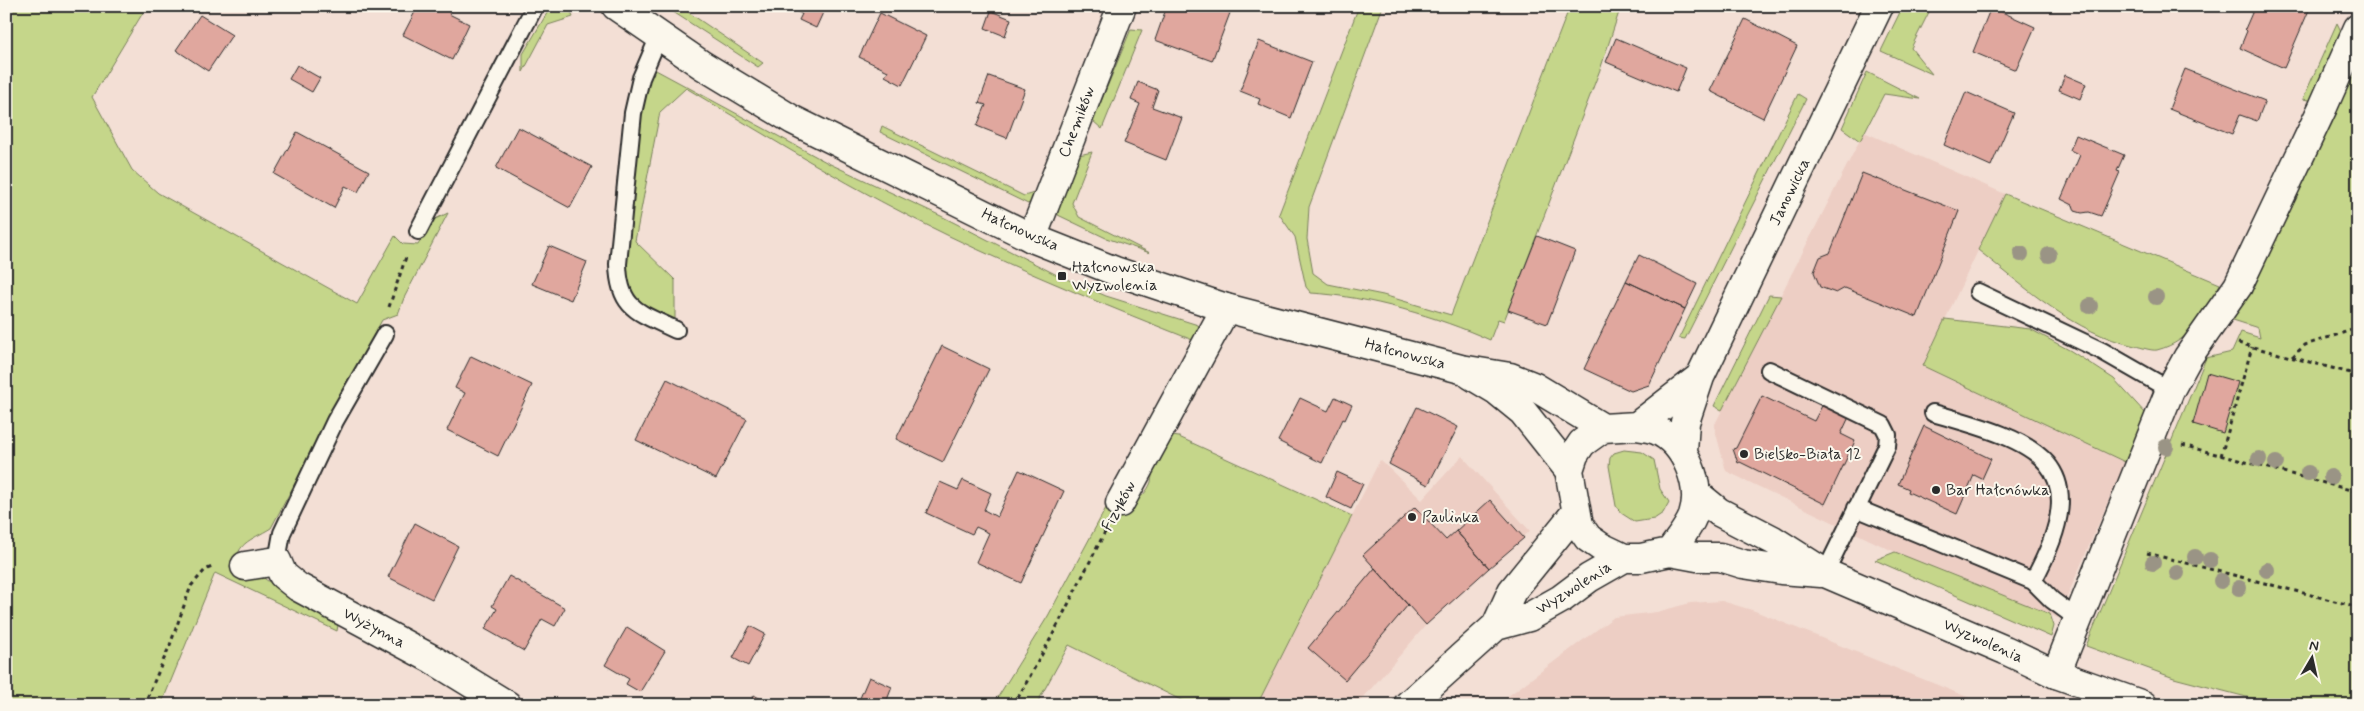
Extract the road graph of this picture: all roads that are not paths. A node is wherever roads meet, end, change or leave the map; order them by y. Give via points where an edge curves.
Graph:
1 (535, 6) edge
2 (616, 6) edge
3 (1122, 6) edge
4 (1879, 6) edge
5 (2358, 28) edge
6 (659, 36) junction
7 (418, 231) road end
8 (1032, 238) junction
9 (1978, 292) dead end
10 (1226, 308) junction
11 (676, 330) dead end
12 (385, 334) road end
13 (1461, 369) junction
14 (1769, 370) dead end
15 (1700, 378) junction
16 (2170, 390) junction
17 (1933, 413) dead end
18 (1637, 426) junction
19 (1603, 428) junction
20 (1683, 452) junction
21 (1569, 470) junction
22 (1697, 494) junction
23 (1120, 503) road end
24 (1856, 508) junction
25 (1576, 512) junction
26 (1670, 552) junction
27 (1624, 558) junction
28 (277, 561) junction
29 (245, 566) road end
30 (1825, 573) junction
31 (2033, 581) junction
32 (2079, 620) junction
33 (1496, 626) junction
34 (2056, 674) junction
35 (506, 705) edge
36 (1408, 705) edge
37 (2143, 705) edge

1 - 7 lane
2 - 6 street, Hałcnowska
3 - 8 street, Chemików
4 - 15 street, Janowicka
5 - 16 street via 2238,286 2204,332
6 - 8 street, Hałcnowska via 793,120
6 - 11 lane via 641,78 633,113 618,280 623,297 635,310
8 - 10 street, Hałcnowska via 1115,271
9 - 16 lane via 2102,351
10 - 13 street, Hałcnowska
10 - 23 street, Fizyków
12 - 28 lane via 335,421 282,533
13 - 19 street, Hałcnowska via 1510,377 1535,386
13 - 21 street, Hałcnowska via 1496,390 1523,412
14 - 24 lane via 1883,426 1888,435 1887,446
15 - 18 street, Janowicka
15 - 20 street, Janowicka via 1685,422
16 - 32 street
17 - 31 lane via 2013,440 2038,454 2053,471 2060,492 2060,510 2048,555
18 - 19 street
18 - 20 street via 1656,430
19 - 21 street via 1582,444
20 - 22 street
21 - 25 street
22 - 26 street via 1693,515
22 - 30 street, Wyzwolenia via 1720,512
24 - 30 lane
24 - 31 lane
25 - 27 street via 1579,526 1588,538
25 - 33 street, Wyzwolenia via 1512,591
26 - 27 street
26 - 30 street, Wyzwolenia via 1720,557 1781,570
27 - 33 street, Wyzwolenia via 1529,617
28 - 29 street
28 - 35 street, Wyżynna via 283,574 298,587 432,659
30 - 34 street, Wyzwolenia
31 - 32 lane
32 - 34 street
33 - 36 street, Wyzwolenia
34 - 37 street, Wyzwolenia

